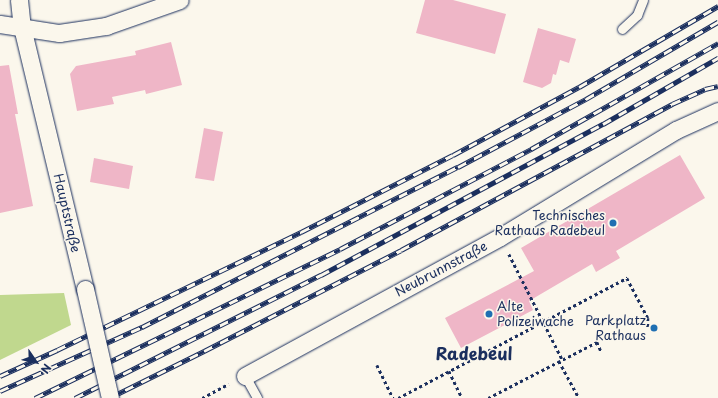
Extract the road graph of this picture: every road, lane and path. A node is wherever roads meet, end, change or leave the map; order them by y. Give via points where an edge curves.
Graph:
1 (19, 0) edge
2 (180, 0) edge
3 (643, 0) edge
4 (0, 24) edge
5 (22, 27) junction
6 (622, 29) dead end
7 (718, 111) edge
8 (500, 237) junction
9 (543, 322) junction
10 (648, 327) dead end
11 (602, 351) dead end
12 (561, 360) junction
13 (377, 366) dead end
14 (448, 371) junction
15 (245, 376) junction
16 (110, 398) edge
17 (202, 398) edge
18 (257, 398) edge
19 (393, 398) edge
20 (398, 398) edge
21 (462, 398) edge
22 (488, 398) edge
23 (579, 398) edge

1 - 5 street, Hauptstraße
2 - 5 street via 106,26 59,33
3 - 6 lane via 637,15
4 - 5 street
5 - 16 street, Hauptstraße, bridge
7 - 8 street, Neubrunnstraße via 676,130
8 - 9 path
8 - 15 street, Neubrunnstraße
9 - 10 path via 627,278 648,318
9 - 12 path
9 - 14 path
11 - 12 path via 596,342
12 - 22 path
12 - 23 path
13 - 19 path
14 - 20 path
14 - 21 path
15 - 17 path
15 - 18 lane

